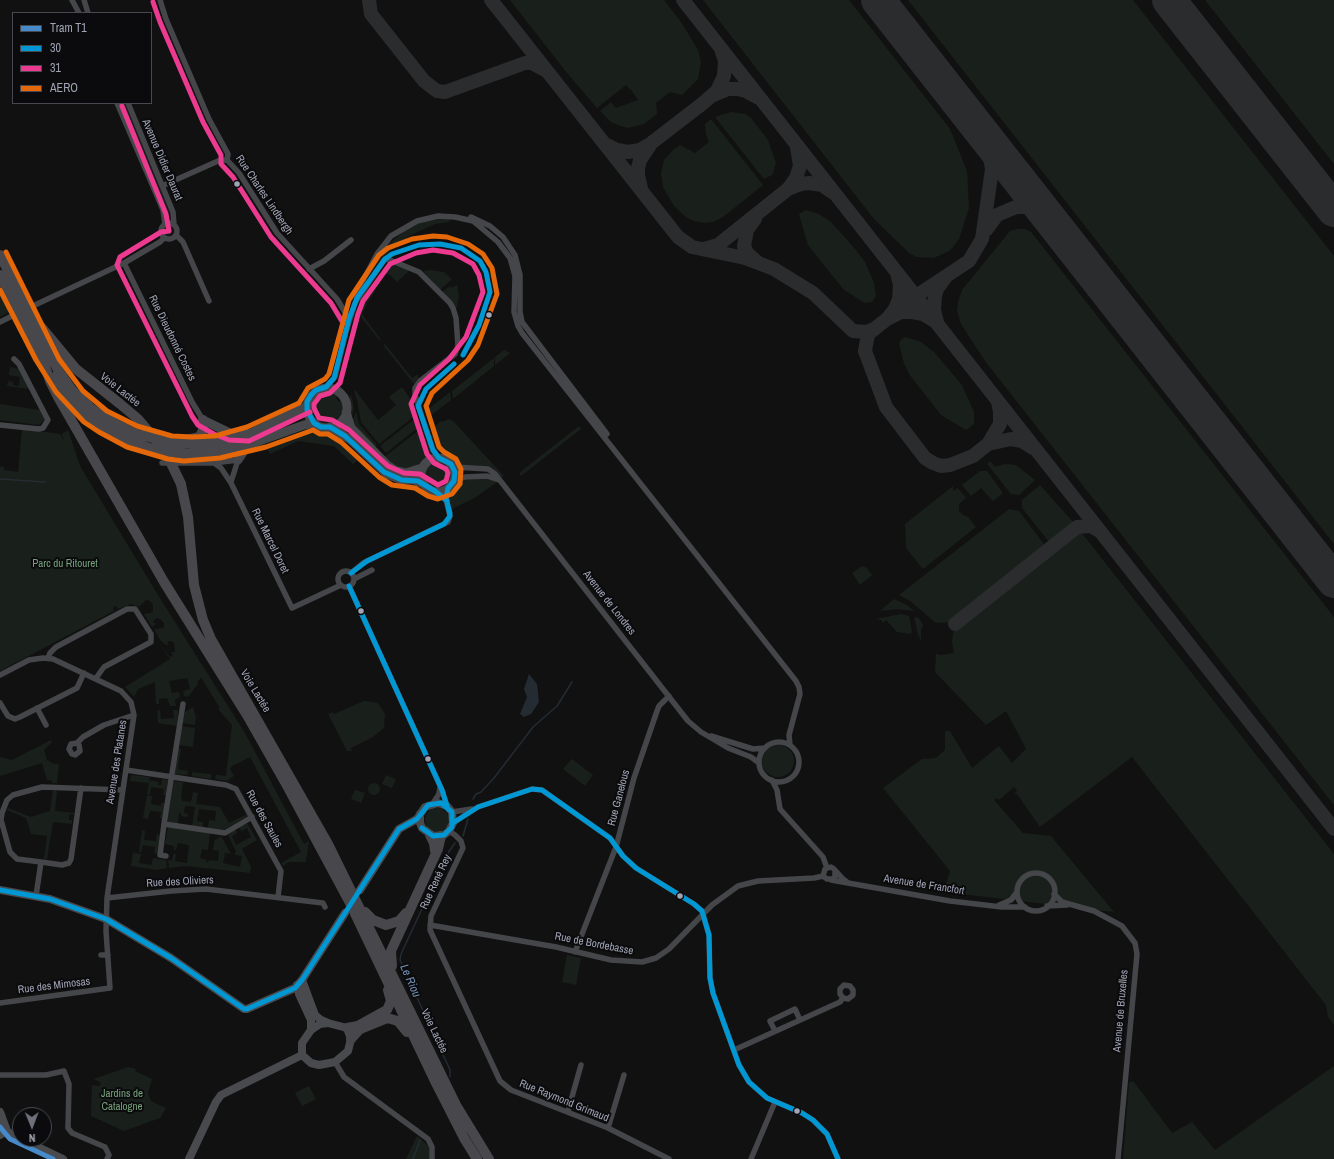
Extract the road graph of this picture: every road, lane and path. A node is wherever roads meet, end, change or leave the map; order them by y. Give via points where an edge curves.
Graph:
1 (72, 0) edge
2 (84, 0) edge
3 (160, 0) edge
4 (78, 12) edge
5 (88, 12) edge
6 (117, 104) edge
7 (128, 104) edge
8 (227, 160) junction
9 (162, 186) junction
10 (165, 224) junction
11 (174, 225) junction
12 (176, 235) junction
13 (164, 238) junction
14 (351, 240) dead end
15 (0, 255) edge
16 (124, 263) junction
17 (308, 269) junction
18 (0, 275) edge
19 (357, 298) junction
20 (209, 301) dead end
21 (35, 305) dead end
22 (12, 316) dead end
23 (349, 319) junction
24 (0, 322) edge
25 (42, 357) junction
26 (14, 359) dead end
27 (326, 387) junction
28 (307, 406) junction
29 (346, 412) junction
30 (203, 420) junction
31 (314, 423) junction
32 (0, 425) edge
33 (330, 427) junction
34 (249, 434) junction
35 (161, 441) junction
36 (248, 445) junction
37 (439, 458) junction
38 (238, 460) junction
39 (162, 463) dead end
40 (214, 463) junction
41 (454, 467) junction
42 (422, 468) junction
43 (499, 480) junction
44 (231, 483) junction
45 (424, 484) junction
46 (451, 484) junction
47 (435, 491) junction
48 (446, 501) junction
49 (372, 570) dead end
50 (351, 573) junction
51 (354, 579) junction
52 (341, 584) junction
53 (349, 586) junction
54 (48, 658) junction
55 (84, 673) junction
56 (0, 676) edge
57 (96, 678) junction
58 (669, 696) junction
59 (0, 703) edge
60 (183, 704) dead end
61 (37, 708) junction
62 (134, 715) junction
63 (46, 725) dead end
64 (706, 735) junction
65 (77, 743) dead end
66 (790, 745) junction
67 (765, 748) junction
68 (759, 763) junction
69 (126, 770) junction
70 (171, 777) junction
71 (772, 780) junction
72 (784, 781) junction
73 (440, 787) junction
74 (81, 788) junction
75 (123, 790) junction
76 (777, 790) junction
77 (433, 803) junction
78 (449, 809) junction
79 (474, 809) junction
80 (420, 814) junction
81 (252, 817) junction
82 (453, 823) junction
83 (164, 824) junction
84 (426, 832) junction
85 (445, 834) junction
86 (396, 835) junction
87 (616, 847) junction
88 (435, 853) junction
89 (166, 856) dead end
90 (41, 862) junction
91 (827, 868) junction
92 (835, 871) junction
93 (824, 876) junction
94 (831, 880) junction
95 (849, 883) junction
96 (0, 890) edge
97 (1017, 891) junction
98 (358, 894) junction
99 (1054, 894) junction
100 (36, 896) junction
101 (107, 898) junction
102 (278, 898) junction
103 (412, 905) junction
104 (1070, 905) junction
105 (995, 906) junction
106 (1047, 906) junction
107 (325, 907) dead end
108 (1025, 907) junction
109 (345, 913) dead end
110 (702, 915) junction
111 (106, 919) junction
112 (430, 925) junction
113 (575, 952) junction
114 (108, 955) junction
115 (101, 956) dead end
116 (377, 958) junction
117 (392, 972) junction
118 (301, 981) junction
119 (110, 988) joint
120 (299, 994) junction
121 (843, 998) dead end
122 (264, 1002) junction
123 (0, 1003) edge
124 (240, 1006) junction
125 (800, 1020) junction
126 (328, 1023) junction
127 (347, 1028) junction
128 (311, 1030) junction
129 (775, 1031) junction
130 (351, 1038) junction
131 (734, 1050) junction
132 (302, 1055) junction
133 (335, 1062) junction
134 (581, 1065) dead end
135 (0, 1075) edge
136 (624, 1075) dead end
137 (436, 1083) junction
138 (775, 1102) junction
139 (0, 1112) edge
140 (568, 1112) junction
141 (608, 1128) junction
142 (3, 1133) edge
143 (64, 1159) edge
144 (107, 1159) edge
145 (189, 1159) edge
146 (432, 1159) edge
147 (477, 1159) edge
148 (489, 1159) edge
149 (670, 1159) edge
150 (751, 1159) edge
151 (838, 1159) edge
152 (1118, 1159) edge

1 - 4 street
2 - 5 street
3 - 8 street, Rue Charles Lindbergh via 209,118 228,154
6 - 10 street, Avenue Didier Daurat via 163,210
7 - 9 street, Avenue Didier Daurat
8 - 9 street via 218,161
8 - 17 street, Rue Charles Lindbergh via 239,173 277,233
9 - 11 street, Avenue Didier Daurat via 173,212
10 - 11 street
10 - 13 street via 161,229
11 - 12 street
12 - 13 street via 170,239
12 - 20 street via 183,242
13 - 16 street
14 - 17 street via 324,261
15 - 35 highway via 63,378 86,404 103,417
15 - 98 highway, Voie Lactée, bridge via 7,260 42,329 53,344 76,369 138,419 169,459 181,484 188,517 194,585 203,620 220,655
16 - 21 street
16 - 30 street, Rue Dieudonné Costes
17 - 23 street, Rue Charles Lindbergh via 337,299
18 - 25 highway
19 - 23 street
19 - 37 street via 388,259 419,272 454,308 458,340 455,354 420,381 414,391 433,450
19 - 66 street via 358,290 377,254 391,236 417,220 438,216 455,217 473,221 489,232 510,258 515,276 514,312 518,326 799,687 799,699 789,735
22 - 24 street
23 - 27 street via 335,377
25 - 36 highway via 74,403 102,426 130,441 149,448 185,454
25 - 116 highway, Voie Lactée via 53,386 164,582 247,715 285,782
26 - 32 street via 48,420 43,428 39,429
27 - 28 main road via 313,393
27 - 29 main road via 341,393 346,402
28 - 31 main road via 309,417
28 - 34 main road
29 - 33 main road via 342,420
29 - 42 main road via 351,428 386,465 406,473
30 - 34 main road via 230,433
30 - 35 highway via 200,437
31 - 33 main road via 321,427
31 - 36 main road
33 - 45 main road via 351,440 386,474
34 - 35 highway via 227,441 204,444
36 - 38 main road
37 - 41 main road via 448,461
37 - 42 main road via 431,459
38 - 40 street
38 - 44 street
39 - 40 street
40 - 44 street, Rue Marcel Doret via 227,475
41 - 43 street, Avenue de Londres via 488,469
41 - 46 main road
42 - 45 main road via 421,477
43 - 46 street via 487,476 465,477
43 - 58 street, Avenue de Londres
44 - 52 street, Rue Marcel Doret via 292,608
45 - 47 main road
46 - 47 main road via 442,491
46 - 48 street
47 - 48 street
48 - 50 street via 450,516 444,524 367,561
49 - 51 street
50 - 51 street
50 - 52 street via 345,571 340,574 338,579
51 - 53 street
52 - 53 street
53 - 73 street
54 - 55 street, Avenue des Platanes
54 - 56 street via 29,660
54 - 57 street via 52,649 127,609 135,609 151,634 151,642 104,667
55 - 57 street, Avenue des Platanes
55 - 61 street via 77,688
57 - 62 street, Avenue des Platanes via 126,695 131,702
58 - 64 street, Avenue de Londres via 692,724
58 - 87 street, Rue Ganelous via 659,706 644,747
59 - 61 street via 11,718 20,717
60 - 70 street
61 - 63 street
62 - 65 street via 104,726
62 - 69 street, Avenue des Platanes
64 - 67 street, Avenue de Londres via 753,749
64 - 68 street, Avenue de Londres
66 - 67 street via 777,742
66 - 72 street via 796,751 799,763 795,774
67 - 68 street
68 - 71 street via 762,773
69 - 70 street, Rue des Saules
69 - 75 street, Avenue des Platanes
70 - 81 street, Rue des Saules via 231,786 239,794
70 - 83 street
71 - 72 street
71 - 76 street
72 - 76 street
73 - 77 street
73 - 78 street
74 - 75 street
74 - 90 street via 69,863 62,865
74 - 90 street via 42,786 14,795 6,803 1,820 10,852 17,859
75 - 101 street, Avenue des Platanes
76 - 91 street via 780,809 823,857
77 - 78 street via 441,803
77 - 80 street via 425,806
78 - 79 street
78 - 82 street
79 - 82 street
79 - 87 street via 532,789 542,790 610,838
80 - 84 street via 420,823
80 - 86 street via 417,819 399,829
81 - 83 street via 225,833
81 - 102 street, Rue des Saules via 280,871
82 - 85 street
83 - 89 street via 160,855
84 - 85 street
84 - 86 street via 410,827
84 - 88 highway via 435,845
85 - 88 highway
85 - 112 street, Rue René Rey via 456,836 461,841 462,851
86 - 98 street
87 - 110 street via 632,865 694,904 702,911
87 - 113 street, Rue Ganelous
88 - 103 highway
90 - 100 street
91 - 92 street via 831,867
91 - 93 street
92 - 94 street via 835,876
92 - 95 street
93 - 94 street
93 - 110 street, Rue de Bordebasse via 745,884 726,894
94 - 95 street, Avenue de Francfort
95 - 105 street, Avenue de Francfort
96 - 100 street
97 - 99 street via 1026,875 1036,873 1049,879 1053,884
97 - 105 street via 1010,900
97 - 108 street via 1020,903
98 - 103 highway via 373,920 386,925 399,921
98 - 117 highway, Voie Lactée
99 - 104 street via 1062,902
99 - 106 street
100 - 111 street
101 - 102 street, Rue des Oliviers via 206,889
101 - 111 street, Avenue des Platanes
102 - 107 street, Rue des Oliviers via 323,903
103 - 117 highway via 391,951
104 - 106 street
104 - 152 street, Avenue de Bruxelles via 1094,911 1122,926 1132,937 1136,949
105 - 108 street
106 - 108 street via 1037,910
109 - 118 street
110 - 113 street, Rue de Bordebasse via 669,949 649,960 624,961
110 - 131 street via 710,942 711,985
111 - 114 street, Avenue des Platanes
111 - 124 street via 172,958
112 - 113 street, Rue de Bordebasse
112 - 140 street, Rue Raymond Grimaud via 431,934 500,1081 511,1090
114 - 115 street
114 - 119 street, Avenue des Platanes
116 - 127 highway via 391,1000 390,1005 382,1014 358,1026
116 - 137 highway, Voie Lactée
117 - 148 highway, Voie Lactée via 456,1105
118 - 120 street
118 - 122 street via 295,988
118 - 124 street via 247,1006
118 - 126 street via 318,1018
119 - 123 street, Rue des Mimosas
120 - 122 street via 292,993
120 - 128 street via 311,1020
121 - 125 street via 840,1002
122 - 124 street via 250,1009
125 - 129 street
125 - 129 street via 795,1009 770,1021
126 - 127 street
126 - 128 street via 320,1024
127 - 130 street
128 - 132 street via 302,1043
129 - 131 street
130 - 133 street via 348,1051
130 - 137 highway via 360,1029 383,1018 398,1021 403,1025
131 - 138 street via 749,1082
132 - 133 street via 306,1060 319,1065
132 - 145 street via 221,1095
133 - 146 street via 344,1077 428,1140 432,1148
134 - 140 street
135 - 144 street via 46,1075 64,1071 69,1084 68,1128 105,1147 109,1155
136 - 141 street
137 - 147 highway, Voie Lactée
138 - 150 street
138 - 151 street via 813,1120 827,1134
139 - 142 street
140 - 141 street, Rue Raymond Grimaud
141 - 149 street, Rue Raymond Grimaud
142 - 143 street

